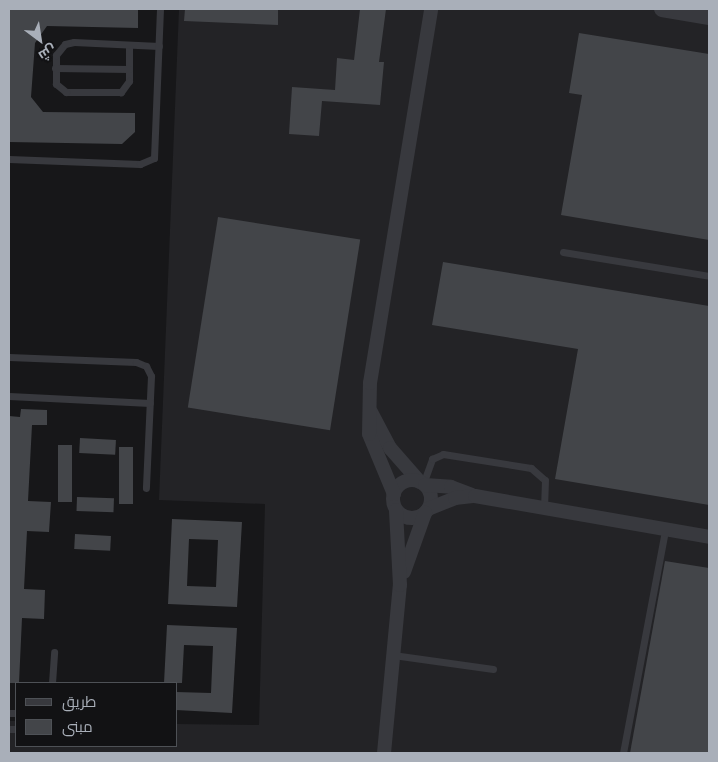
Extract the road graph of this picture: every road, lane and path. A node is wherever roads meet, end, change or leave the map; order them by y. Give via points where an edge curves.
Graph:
1 (160, 9) edge
2 (431, 9) edge
3 (662, 9) edge
4 (709, 17) edge
5 (129, 45) junction
6 (159, 46) junction
7 (55, 68) junction
8 (129, 69) junction
9 (9, 159) edge
10 (563, 252) dead end
11 (709, 276) edge
12 (9, 357) edge
13 (9, 396) edge
14 (150, 403) junction
15 (370, 409) junction
16 (422, 484) junction
17 (146, 488) dead end
18 (394, 494) junction
19 (475, 496) junction
20 (544, 508) junction
21 (396, 510) junction
22 (426, 511) junction
23 (665, 531) junction
24 (709, 537) edge
25 (400, 585) junction
26 (54, 652) dead end
27 (393, 655) junction
28 (493, 669) dead end
29 (52, 682) edge
30 (384, 753) edge
31 (623, 753) edge

1 - 6 lane
2 - 15 street via 371,370
3 - 4 street
5 - 6 lane
5 - 7 lane via 69,42 58,51
5 - 8 lane
6 - 9 lane via 157,148 150,162
7 - 8 lane
7 - 8 lane via 56,84 62,90 111,94 128,85
10 - 11 lane
12 - 14 lane via 141,363 151,376
13 - 14 lane
14 - 17 lane
15 - 16 street via 390,448
15 - 18 street via 372,446
16 - 18 street via 401,484
16 - 19 street via 451,487
16 - 20 lane via 432,460 443,454 531,468 545,480
16 - 22 street via 431,497
18 - 21 street
19 - 20 street
19 - 22 street via 455,498
20 - 23 street
21 - 22 street via 406,518
21 - 25 street
22 - 25 street
23 - 24 street
23 - 31 lane
25 - 27 street
26 - 29 lane
27 - 28 lane
27 - 30 street

